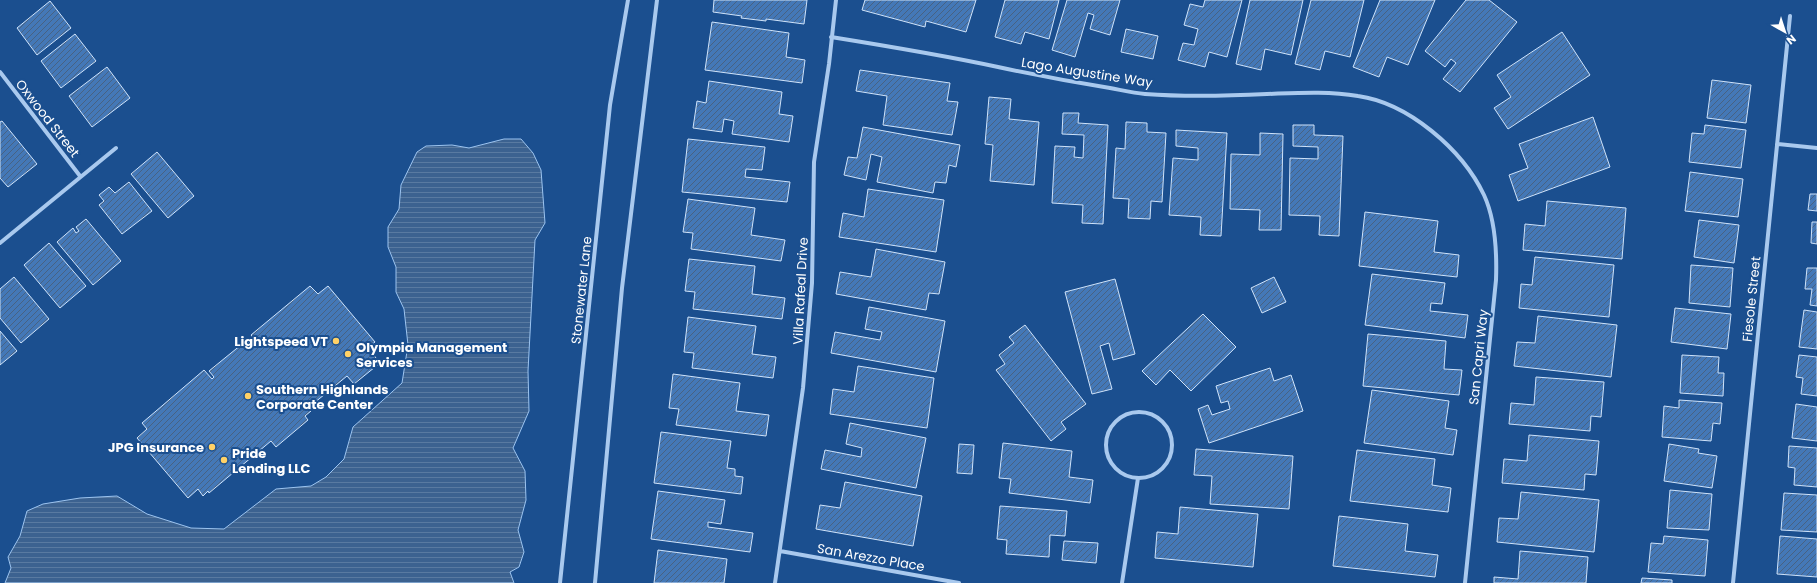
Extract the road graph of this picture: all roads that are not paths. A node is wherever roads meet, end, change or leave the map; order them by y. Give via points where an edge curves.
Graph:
1 (628, 0) edge
2 (657, 0) edge
3 (836, 0) edge
4 (1790, 16) dead end
5 (831, 37) junction
6 (0, 72) edge
7 (1777, 144) junction
8 (1449, 146) joint
9 (116, 148) dead end
10 (1817, 148) edge
11 (80, 176) junction
12 (0, 243) edge
13 (1138, 478) junction
14 (780, 552) junction
15 (560, 583) edge
16 (595, 583) edge
17 (776, 583) edge
18 (959, 583) edge
19 (1122, 583) edge
20 (1465, 583) edge
21 (1733, 583) edge

1 - 15 street, Stonewater Lane via 610,105
2 - 16 street via 622,288
3 - 5 street, Villa Rafeal Drive
4 - 7 street, Fiesole Street
5 - 8 street, Lago Augustine Way via 905,48 1144,94 1328,93 1360,96 1386,104 1415,119
5 - 14 street, Villa Rafeal Drive via 814,162 812,284 803,388
6 - 11 street, Oxwood Street
7 - 10 street
7 - 21 street, Fiesole Street
8 - 20 street, San Capri Way via 1463,162 1484,195 1495,235 1497,258
9 - 11 street
11 - 12 street
13 - 13 street via 1158,472 1166,464 1172,444 1164,424 1156,417 1136,412 1125,415 1109,431 1106,452 1118,471
13 - 19 street
14 - 17 street, Villa Rafeal Drive
14 - 18 street, San Arezzo Place

